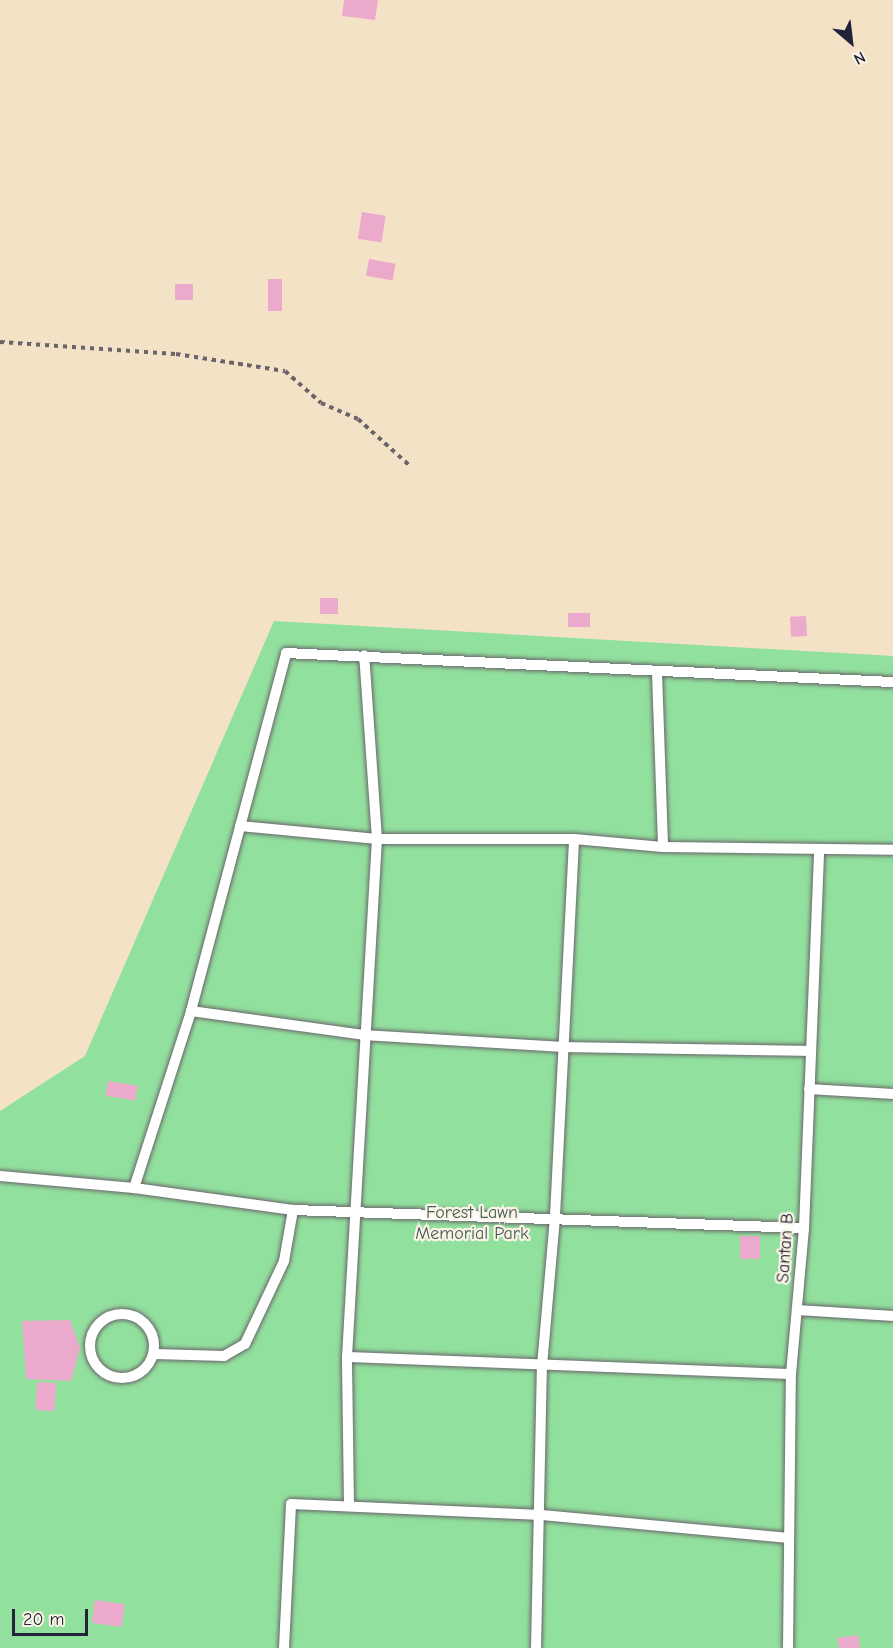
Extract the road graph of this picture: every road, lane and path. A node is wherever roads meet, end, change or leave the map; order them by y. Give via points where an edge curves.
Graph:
1 (0, 342) edge
2 (409, 465) dead end
3 (364, 655) junction
4 (657, 673) junction
5 (893, 682) edge
6 (240, 826) junction
7 (378, 838) junction
8 (574, 839) junction
9 (663, 847) junction
10 (893, 850) edge
11 (819, 851) junction
12 (191, 1011) junction
13 (363, 1035) junction
14 (564, 1047) junction
15 (810, 1051) junction
16 (809, 1089) junction
17 (893, 1094) edge
18 (0, 1176) edge
19 (134, 1188) junction
20 (293, 1210) junction
21 (356, 1210) junction
22 (555, 1216) junction
23 (804, 1228) junction
24 (798, 1310) junction
25 (893, 1316) edge
26 (155, 1354) junction
27 (347, 1358) junction
28 (542, 1366) junction
29 (791, 1374) junction
30 (349, 1505) junction
31 (542, 1515) junction
32 (789, 1538) junction
33 (284, 1648) edge
34 (536, 1648) edge
35 (788, 1648) edge

1 - 2 path via 176,354 285,371 321,403 358,419
3 - 4 lane
3 - 6 lane via 286,653
3 - 7 lane
4 - 5 lane
4 - 9 lane
6 - 7 lane
6 - 12 lane
7 - 8 lane
7 - 13 lane
8 - 9 lane
8 - 14 lane
9 - 11 lane
10 - 11 lane
11 - 15 lane, Santan B
12 - 13 lane
12 - 19 lane
13 - 14 lane
13 - 21 lane
14 - 15 lane
14 - 22 lane
15 - 16 lane, Santan B
16 - 17 lane
16 - 23 lane, Santan B
18 - 19 lane
19 - 20 lane
20 - 21 lane
20 - 26 lane via 284,1261 245,1344 224,1356
21 - 22 lane
21 - 27 lane
22 - 23 lane
22 - 28 lane
23 - 24 lane, Santan B
24 - 25 lane
24 - 29 lane, Santan B
26 - 26 lane via 139,1375 114,1379 93,1364 90,1338 105,1318 130,1314 151,1329
27 - 28 lane
27 - 30 lane
28 - 29 lane
28 - 31 lane
29 - 32 lane, Santan B
30 - 31 lane
30 - 33 lane via 291,1504
31 - 32 lane
31 - 34 lane
32 - 35 lane, Santan B

